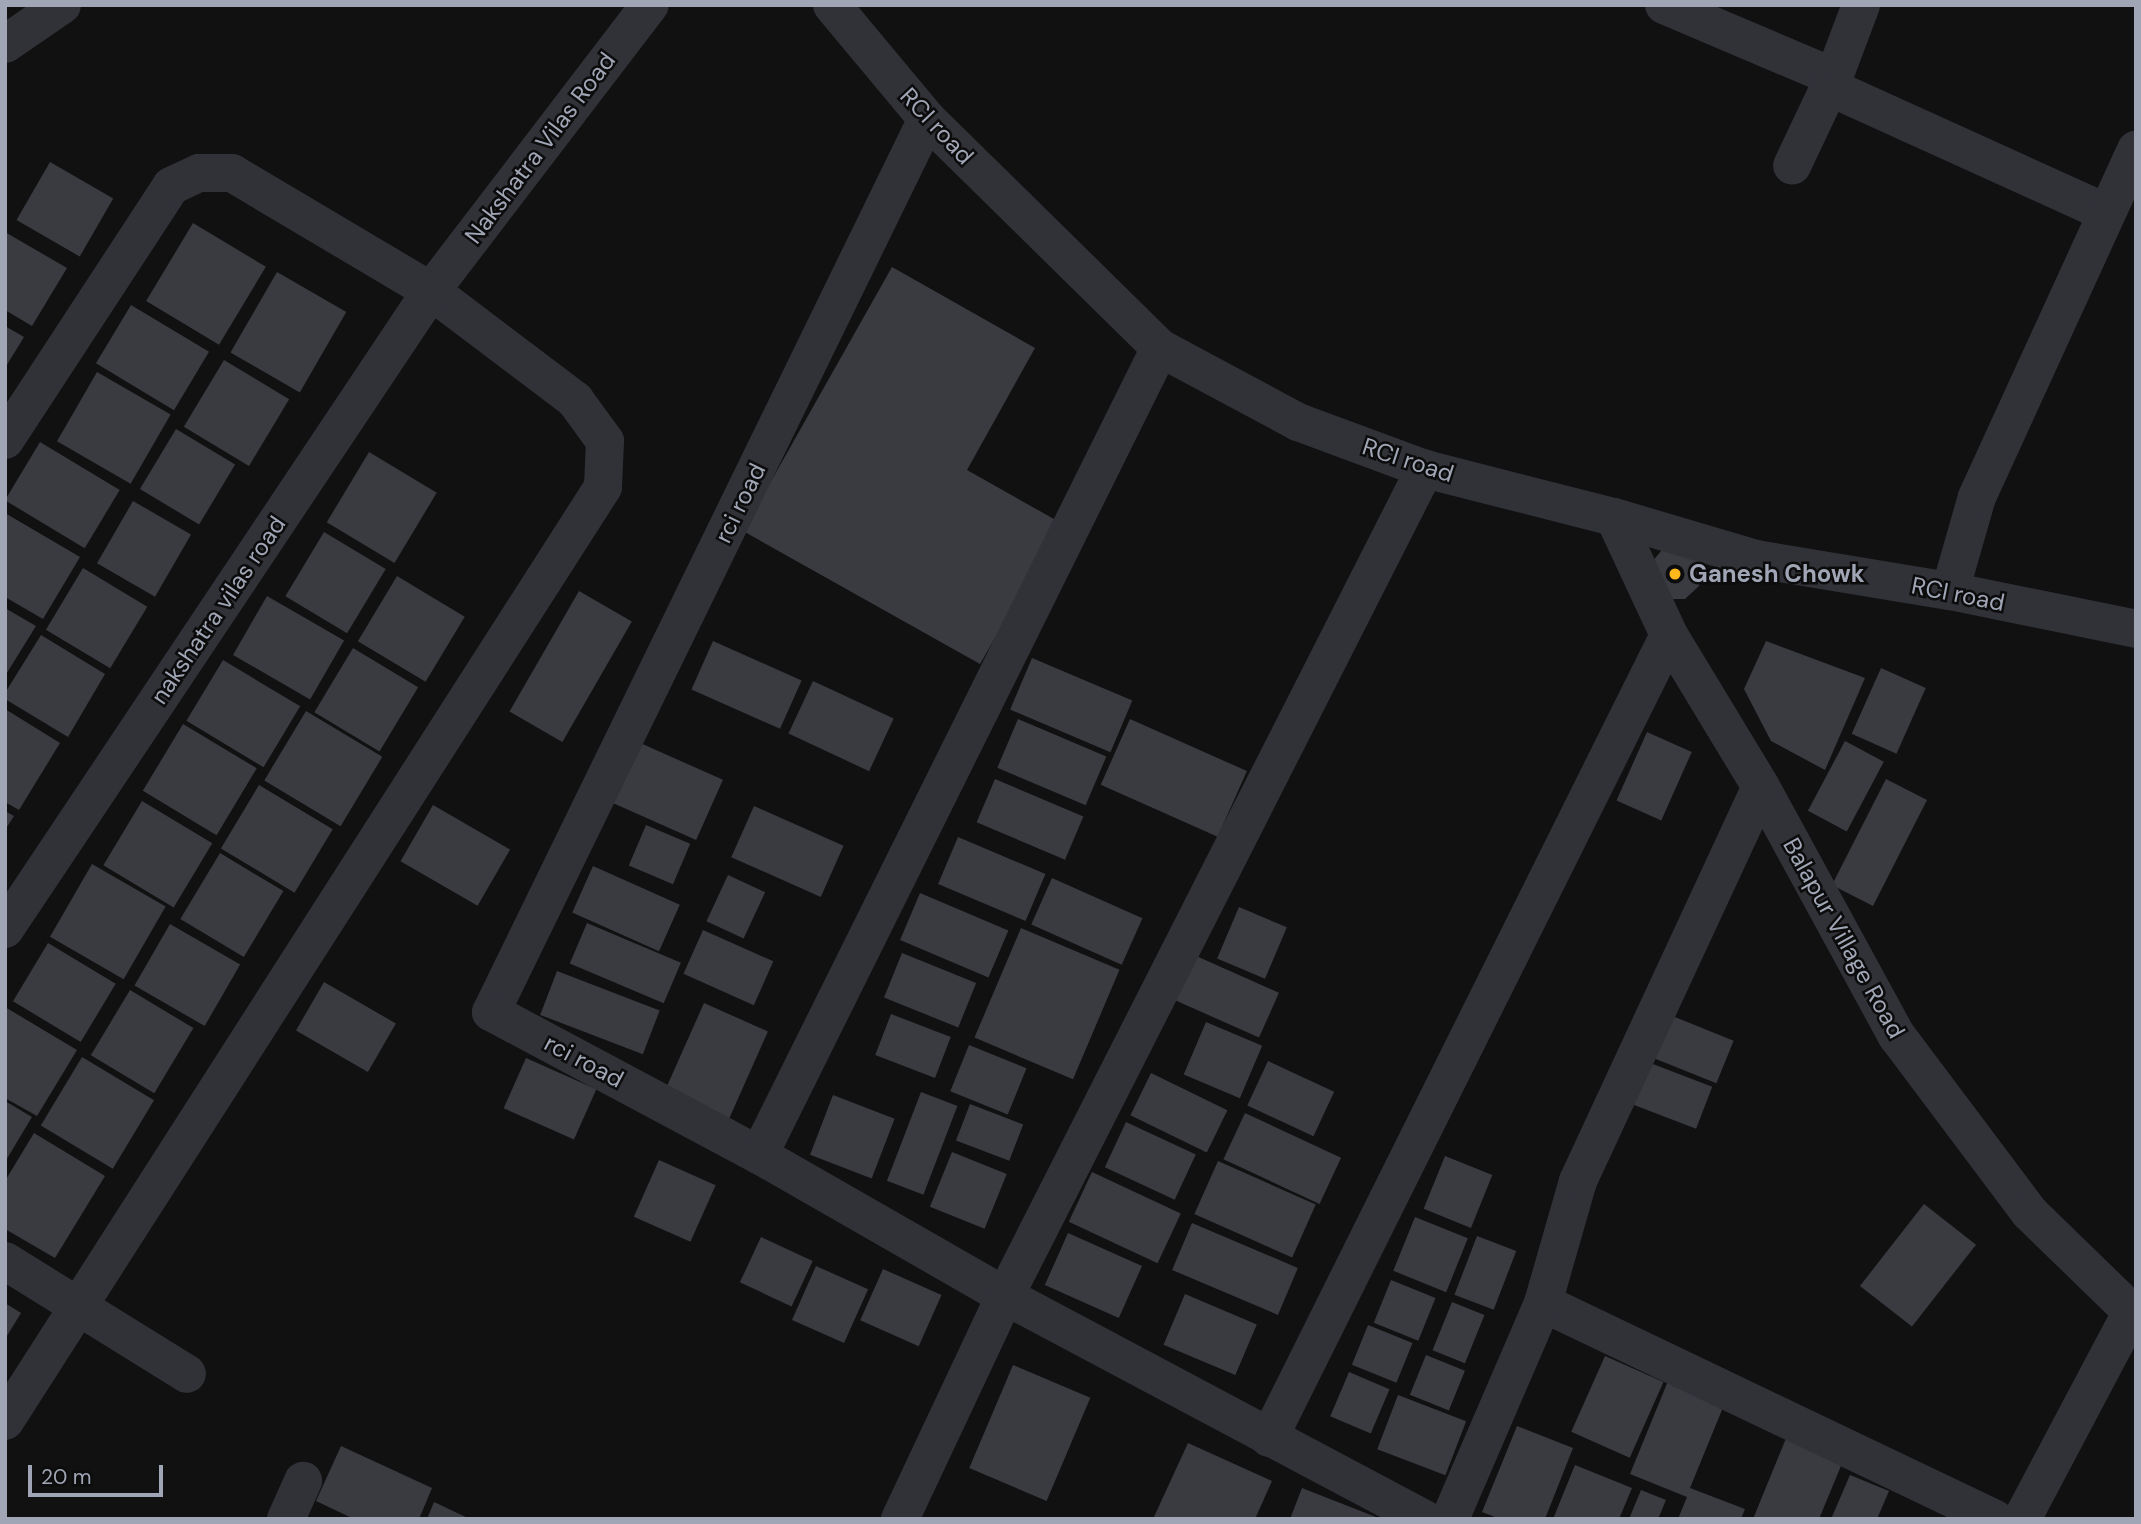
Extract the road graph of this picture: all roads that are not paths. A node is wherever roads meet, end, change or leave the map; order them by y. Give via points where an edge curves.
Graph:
1 (62, 5) edge
2 (650, 5) edge
3 (832, 5) edge
4 (1664, 5) edge
5 (1861, 5) edge
6 (5, 44) edge
7 (1834, 77) junction
8 (927, 119) junction
9 (2136, 150) edge
10 (1793, 166) dead end
11 (2107, 213) junction
12 (431, 291) junction
13 (1160, 348) junction
14 (5, 440) edge
15 (1425, 469) junction
16 (1614, 517) junction
17 (1950, 591) junction
18 (2136, 629) edge
19 (1669, 635) junction
20 (1761, 787) junction
21 (5, 929) edge
22 (759, 1155) junction
23 (5, 1261) edge
24 (1005, 1297) junction
25 (1543, 1303) junction
26 (79, 1305) junction
27 (2133, 1315) edge
28 (187, 1374) dead end
29 (5, 1421) edge
30 (1269, 1438) junction
31 (303, 1481) dead end
32 (286, 1519) edge
33 (900, 1519) edge
34 (1424, 1519) edge
35 (1450, 1519) edge
36 (1995, 1519) edge
37 (2022, 1519) edge

1 - 6 street
2 - 12 street, Nakshatra Vilas Road
3 - 8 street, RCI road
4 - 7 street
5 - 7 street
7 - 10 street
7 - 11 street via 1838,91
8 - 13 street, RCI road
8 - 22 street, rci road via 491,1012
9 - 11 street
11 - 17 street via 1977,497
12 - 14 street via 232,173 199,173 171,186
12 - 21 street, nakshatra vilas road
12 - 26 street via 575,400 605,441 603,487
13 - 15 street, RCI road via 1298,422
13 - 22 street
15 - 16 street, RCI road
15 - 24 street
16 - 17 street, RCI road via 1756,559
16 - 19 street, Balapur Village Road
17 - 18 street, RCI road
19 - 20 street, Balapur Village Road
19 - 30 street
20 - 25 street via 1578,1181
20 - 27 street, Balapur Village Road via 1897,1036 2030,1213
22 - 24 street
23 - 26 street
24 - 30 street
24 - 33 street
25 - 35 street
25 - 36 street
26 - 28 street
26 - 29 street
27 - 37 street
30 - 34 street
31 - 32 street

